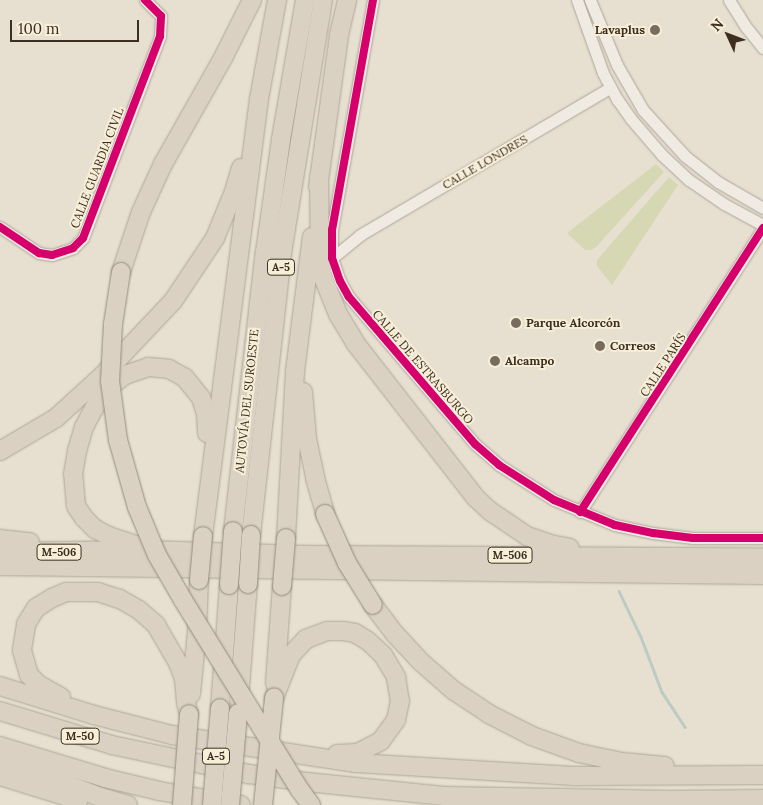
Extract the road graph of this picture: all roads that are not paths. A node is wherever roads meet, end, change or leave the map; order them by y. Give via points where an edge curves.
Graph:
1 (145, 0) edge
2 (252, 0) edge
3 (277, 0) edge
4 (305, 0) edge
5 (323, 0) edge
6 (347, 0) edge
7 (373, 0) edge
8 (577, 0) edge
9 (590, 0) edge
10 (729, 0) edge
11 (763, 48) edge
12 (610, 88) junction
13 (259, 99) junction
14 (319, 177) junction
15 (763, 208) edge
16 (0, 227) edge
17 (763, 227) edge
18 (332, 230) junction
19 (360, 235) junction
20 (332, 258) junction
21 (303, 313) junction
22 (0, 451) edge
23 (211, 461) junction
24 (580, 512) junction
25 (763, 538) edge
26 (0, 539) edge
27 (146, 550) junction
28 (118, 551) junction
29 (0, 552) edge
30 (715, 556) junction
31 (763, 558) edge
32 (0, 566) edge
33 (642, 575) junction
34 (763, 575) edge
35 (763, 581) edge
36 (0, 686) edge
37 (274, 698) junction
38 (0, 711) edge
39 (189, 714) junction
40 (160, 732) junction
41 (0, 746) edge
42 (296, 755) junction
43 (0, 759) edge
44 (763, 768) edge
45 (763, 775) edge
46 (0, 776) edge
47 (763, 799) edge
48 (94, 805) edge
49 (128, 805) edge
50 (182, 805) edge
51 (212, 805) edge
52 (230, 805) edge
53 (242, 805) edge
54 (263, 805) edge
55 (311, 805) edge

1 - 16 street, CALLE GUARDIA CIVIL via 161,16 160,36 83,238 73,248 52,255 39,253
2 - 55 highway, bridge via 162,164 141,212 121,272 113,324 110,381 118,440 136,507 157,555
3 - 13 highway
4 - 51 highway, AUTOVÍA DEL SUROESTE / A-5, bridge via 265,252 233,532
5 - 52 highway, AUTOVÍA DEL SUROESTE / A-5, bridge via 282,253 251,535
6 - 14 highway
7 - 18 street, CALLE DE ESTRASBURGO
8 - 12 street
9 - 15 street via 617,65 643,110 685,156 718,182
10 - 11 street
12 - 17 street via 631,119 675,167 724,204
12 - 19 street, CALLE LONDRES
13 - 22 highway via 234,192 215,238 173,301 104,375 56,418
13 - 23 highway
14 - 21 highway
14 - 30 highway via 323,277 338,314 356,344 476,498 508,525 550,544
17 - 24 street, CALLE PARÍS
18 - 19 street via 348,238
18 - 20 street, CALLE DE ESTRASBURGO
19 - 20 street, CALLE LONDRES
20 - 24 street, CALLE DE ESTRASBURGO via 349,297 476,444 524,483
21 - 37 highway, bridge via 295,371
21 - 44 highway, bridge via 303,393 307,439 325,514 347,563 373,605 394,634 421,662 453,690 489,714 532,736 578,753 622,762 676,767
23 - 27 highway via 206,413 201,398 185,378 169,369 148,367 126,375 109,387 84,426 77,451 73,474 76,506 95,528
23 - 39 highway, bridge
24 - 25 street, CALLE DE ESTRASBURGO via 653,534 693,538
26 - 28 highway via 95,546
27 - 28 highway, M-506
27 - 30 highway, M-506 via 305,555
28 - 29 highway, M-506
30 - 31 highway, M-506
32 - 33 highway, M-506
33 - 34 highway, M-506
33 - 35 highway
36 - 40 highway
37 - 42 highway via 291,655 306,639 327,631 355,633 368,641 383,655 396,677 400,701 396,720 381,740 357,753
37 - 54 highway, bridge
38 - 47 highway, M-50 via 112,745 249,774 307,782 444,796
39 - 40 highway via 178,662 156,624 139,610 120,599 85,590 66,592 36,608 26,624 22,650 29,675 39,686 65,699 131,718
39 - 50 highway, bridge
40 - 42 highway
41 - 53 highway via 105,778
42 - 45 highway via 366,764 574,776
43 - 49 highway
46 - 48 highway

